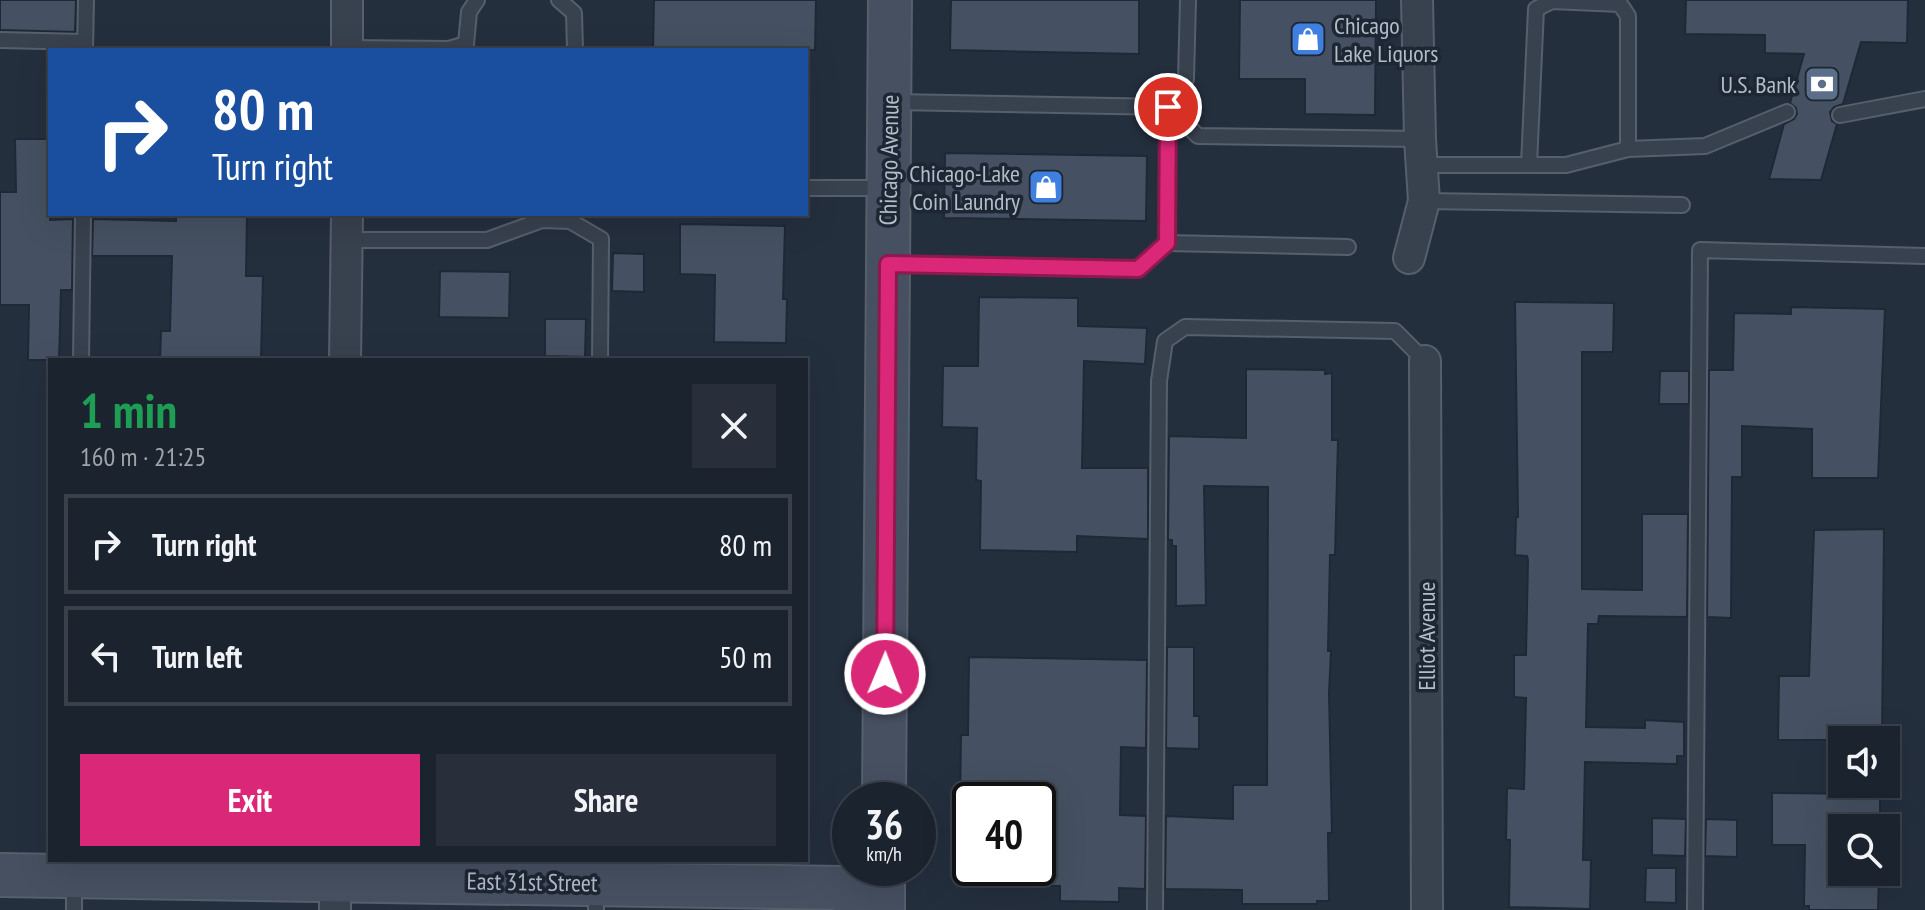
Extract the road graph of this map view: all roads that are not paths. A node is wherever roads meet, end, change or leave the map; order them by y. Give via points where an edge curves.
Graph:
1 (86, 0) edge
2 (347, 0) edge
3 (477, 0) edge
4 (559, 0) edge
5 (890, 0) edge
6 (1188, 0) edge
7 (1417, 0) edge
8 (0, 40) edge
9 (85, 46) edge
10 (466, 47) edge
11 (347, 48) edge
12 (359, 48) edge
13 (427, 48) edge
14 (575, 48) edge
15 (1925, 99) edge
16 (889, 102) junction
17 (1168, 107) junction
18 (1787, 112) dead end
19 (1840, 115) dead end
20 (1628, 149) junction
21 (1421, 152) junction
22 (1529, 165) junction
23 (808, 188) edge
24 (888, 188) junction
25 (1424, 201) junction
26 (1682, 205) dead end
27 (83, 216) edge
28 (347, 227) edge
29 (1167, 243) junction
30 (1348, 247) dead end
31 (1925, 256) edge
32 (1409, 258) dead end
33 (888, 264) junction
34 (81, 358) edge
35 (345, 358) edge
36 (600, 358) edge
37 (1425, 361) joint
38 (884, 782) edge
39 (0, 875) edge
40 (74, 881) edge
41 (335, 883) edge
42 (596, 884) edge
43 (883, 886) edge
44 (862, 910) edge
45 (883, 910) edge
46 (1155, 910) edge
47 (1427, 910) edge
48 (1695, 910) edge

1 - 9 lane
2 - 11 street
3 - 10 lane via 469,12
4 - 14 lane via 574,13
5 - 16 street, Chicago Avenue
6 - 17 lane via 1186,79
7 - 21 street
8 - 9 lane
12 - 13 lane
15 - 19 lane
16 - 17 lane
16 - 24 street, Chicago Avenue
17 - 21 lane via 1198,136
17 - 29 lane
18 - 20 lane via 1705,146
20 - 22 lane via 1566,165
20 - 22 lane via 1628,16 1620,4 1552,1 1536,9
21 - 22 lane
21 - 25 street
23 - 24 lane
24 - 33 street, Chicago Avenue
25 - 26 lane
25 - 32 street
27 - 34 lane
28 - 35 street
28 - 36 lane via 487,240 542,220 570,221 601,239
29 - 30 lane
29 - 33 lane via 1138,269
31 - 48 lane via 1700,250
33 - 38 street, Chicago Avenue
37 - 46 lane via 1395,331 1185,327 1165,341 1159,381
37 - 47 street, Elliot Avenue
39 - 40 street, East 31st Street
40 - 41 street, East 31st Street
41 - 42 street, East 31st Street
42 - 44 street, East 31st Street via 842,888
43 - 45 street

